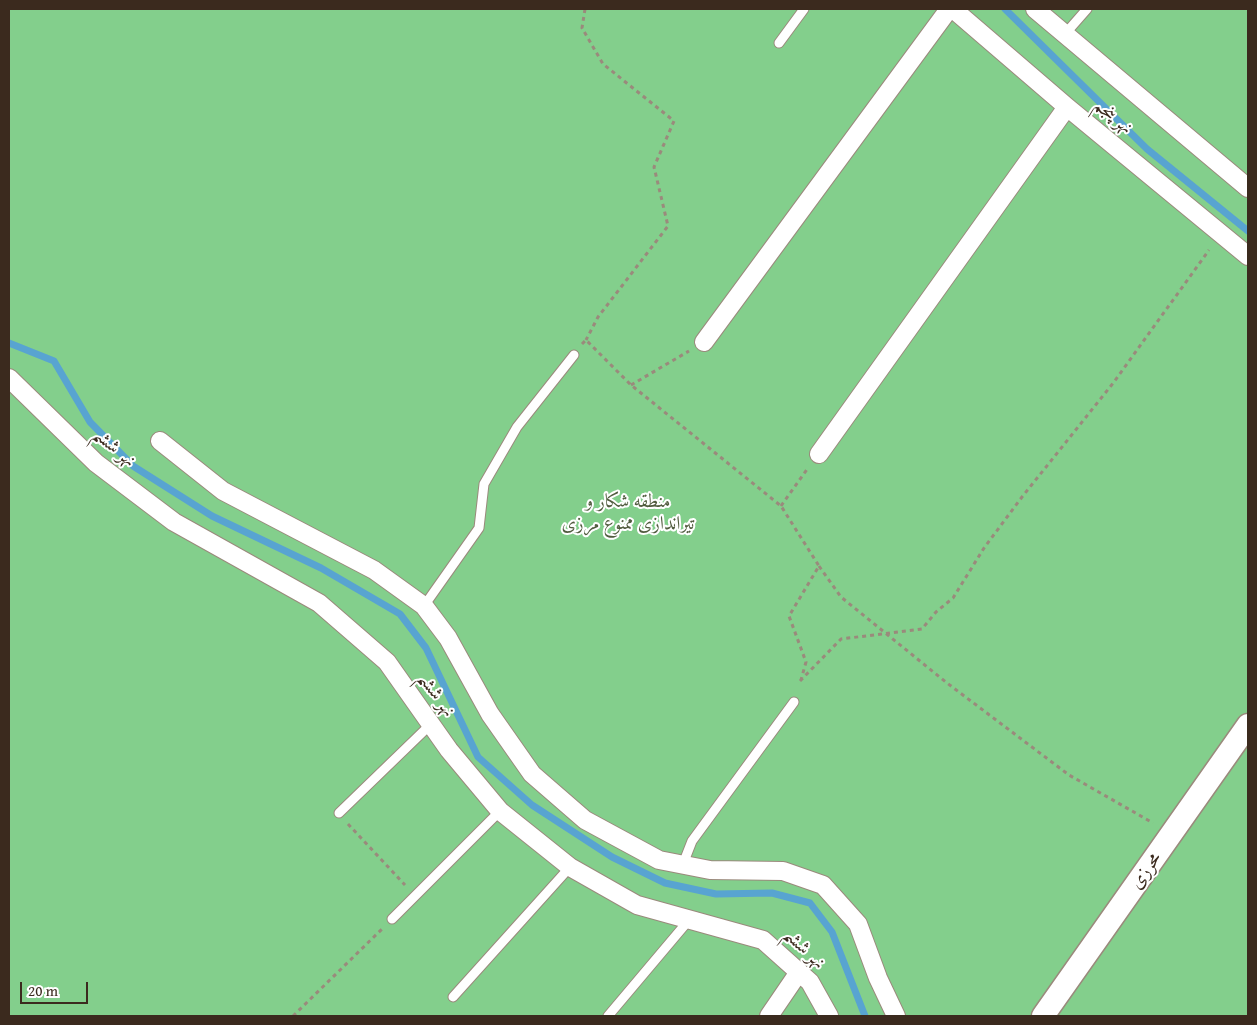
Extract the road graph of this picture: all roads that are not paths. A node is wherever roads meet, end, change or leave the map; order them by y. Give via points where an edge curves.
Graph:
1 (804, 9) edge
2 (951, 9) edge
3 (1035, 9) edge
4 (1087, 9) edge
5 (1065, 34) junction
6 (779, 44) dead end
7 (1067, 107) junction
8 (1248, 187) edge
9 (1248, 256) edge
10 (704, 342) road end
11 (574, 355) road end
12 (9, 378) edge
13 (160, 441) dead end
14 (819, 454) road end
15 (424, 606) junction
16 (794, 702) road end
17 (431, 724) junction
18 (1248, 725) edge
19 (500, 811) junction
20 (338, 813) road end
21 (683, 864) junction
22 (570, 867) junction
23 (392, 919) road end
24 (689, 920) junction
25 (799, 972) junction
26 (453, 997) dead end
27 (608, 1016) edge
28 (770, 1016) edge
29 (829, 1016) edge
30 (896, 1016) edge
31 (1043, 1016) edge

1 - 6 lane
2 - 7 street, نهر پنجم
2 - 10 street
3 - 5 street, نهر پنجم
4 - 5 lane
5 - 8 street, نهر پنجم
7 - 9 street, نهر پنجم
7 - 14 street
11 - 15 lane via 517,427 484,484 479,528
12 - 17 street, نهر ششم via 96,463 174,522 319,603 387,662
13 - 15 street via 223,491 374,570
15 - 21 street via 448,638 490,714 532,774 585,820 659,860
16 - 21 lane via 692,841
17 - 19 street, نهر ششم
17 - 20 lane
18 - 31 street, محرزی
19 - 22 street, نهر ششم
19 - 23 lane
21 - 30 street via 710,870 783,871 824,885 858,924
22 - 24 street, نهر ششم via 637,905
22 - 26 lane
24 - 25 street, نهر ششم via 764,940
24 - 27 lane
25 - 28 street
25 - 29 street, نهر ششم via 810,982

